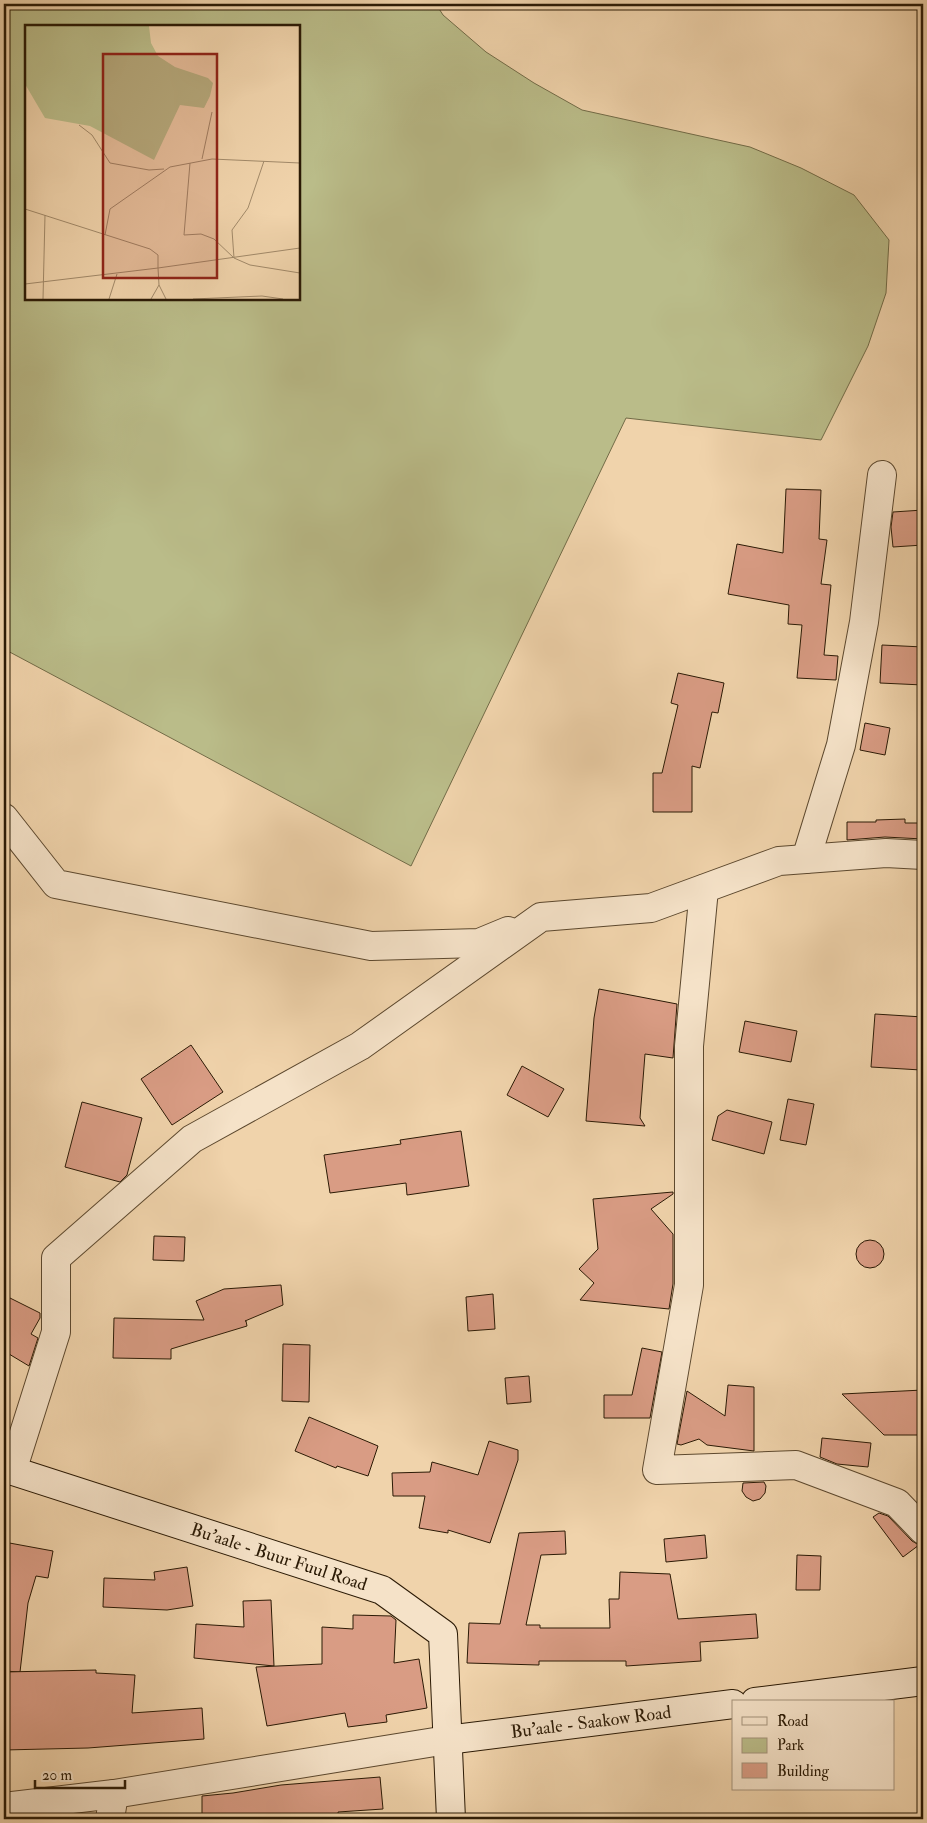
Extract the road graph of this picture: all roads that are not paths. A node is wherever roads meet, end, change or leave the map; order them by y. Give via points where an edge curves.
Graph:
1 (882, 475) dead end
2 (4, 818) edge
3 (923, 855) edge
4 (806, 859) junction
5 (704, 889) junction
6 (541, 918) junction
7 (8, 1470) edge
8 (923, 1530) edge
9 (923, 1681) edge
10 (771, 1700) edge
11 (732, 1704) edge
12 (447, 1740) junction
13 (112, 1806) edge
14 (4, 1807) edge
15 (451, 1819) edge

1 - 4 street via 864,622 841,745
2 - 6 street via 56,884 371,946 479,943
3 - 4 street via 886,853
4 - 5 street via 779,861
5 - 6 street via 651,908
5 - 8 street via 689,1046 689,1285 657,1470 796,1465 897,1503
6 - 7 street via 360,1046 192,1139 56,1258 56,1332
7 - 12 street, Bu'aale - Buur Fuul Road via 382,1590 443,1634
9 - 10 street
11 - 12 street, Bu'aale - Saakow Road
12 - 13 street, Bu'aale - Saakow Road
12 - 15 street
13 - 14 street, Bu'aale - Saakow Road

